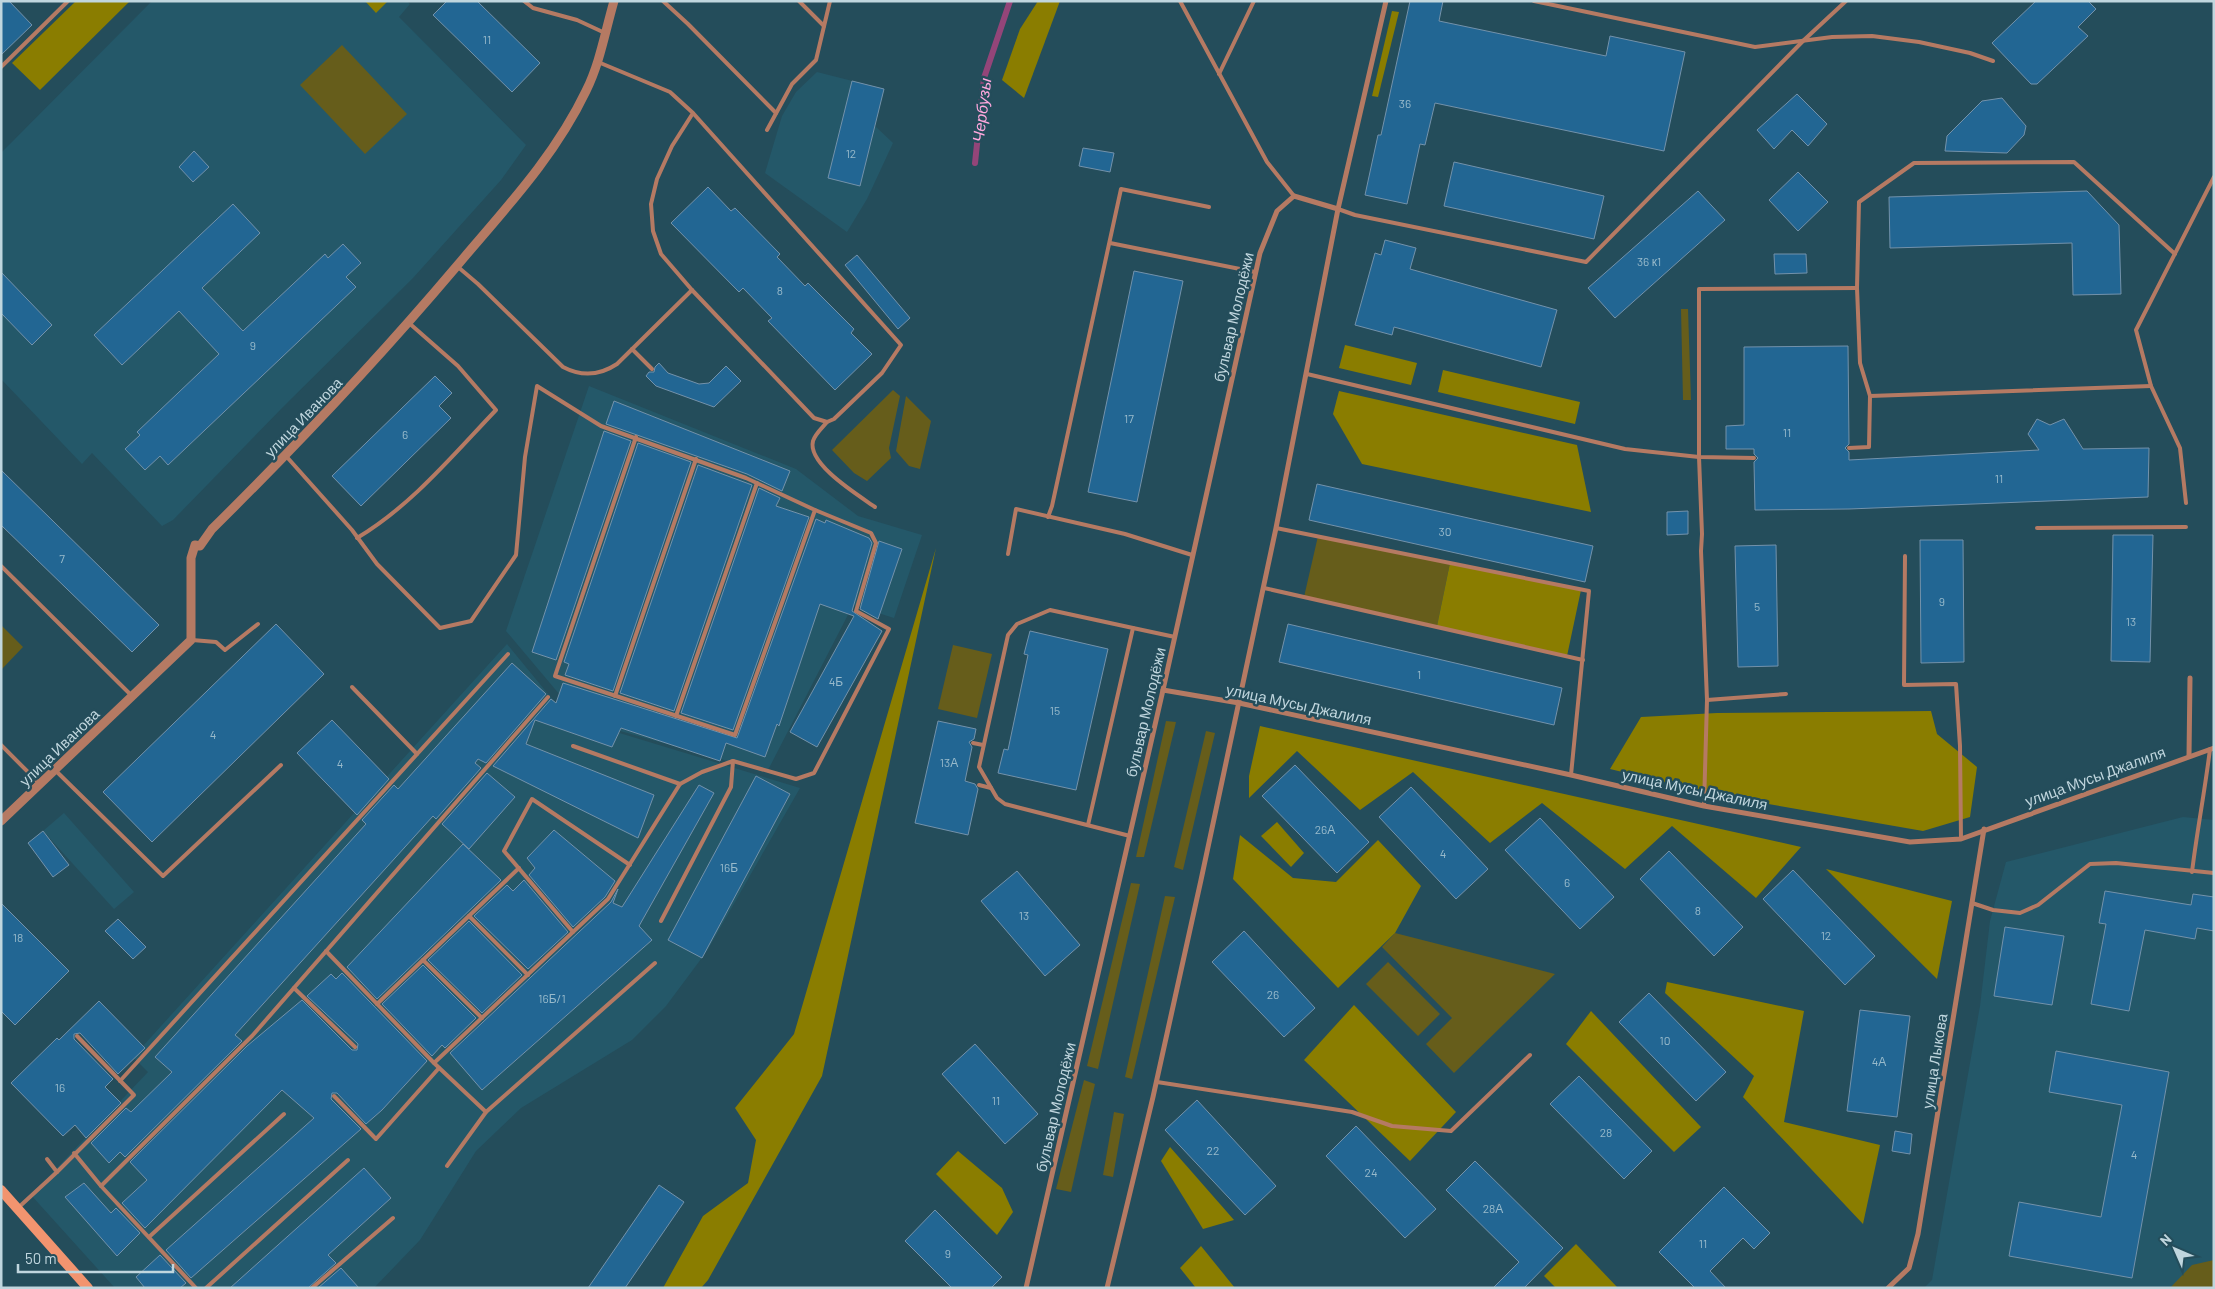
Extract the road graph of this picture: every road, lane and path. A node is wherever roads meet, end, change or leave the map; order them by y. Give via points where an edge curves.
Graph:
1 (68, 1) edge
2 (524, 1) edge
3 (614, 1) edge
4 (663, 1) edge
5 (799, 1) edge
6 (830, 1) edge
7 (1180, 1) edge
8 (1254, 1) edge
9 (1386, 1) edge
10 (1534, 1) edge
11 (1846, 1) edge
12 (824, 26) junction
13 (605, 32) junction
14 (1804, 40) junction
15 (1992, 61) dead end
16 (598, 62) junction
17 (1, 67) edge
18 (1219, 74) junction
19 (693, 113) junction
20 (776, 113) junction
21 (767, 130) dead end
22 (2214, 177) edge
23 (1294, 196) junction
24 (1209, 207) dead end
25 (1338, 209) junction
26 (1110, 243) junction
27 (2176, 254) junction
28 (457, 266) junction
29 (1255, 272) junction
30 (1857, 288) junction
31 (692, 290) junction
32 (410, 323) junction
33 (632, 349) junction
34 (652, 369) dead end
35 (1307, 374) junction
36 (2151, 386) junction
37 (1870, 396) junction
38 (827, 422) junction
39 (636, 437) junction
40 (1849, 448) dead end
41 (286, 456) junction
42 (1699, 456) junction
43 (1754, 458) dead end
44 (696, 459) junction
45 (757, 483) junction
46 (2186, 503) dead end
47 (875, 508) dead end
48 (815, 510) junction
49 (1048, 517) junction
50 (2186, 527) dead end
51 (1276, 528) junction
52 (2037, 528) dead end
53 (357, 538) junction
54 (1008, 554) dead end
55 (1192, 555) junction
56 (1905, 556) dead end
57 (1, 566) edge
58 (1264, 588) junction
59 (258, 624) dead end
60 (1133, 628) junction
61 (1175, 637) junction
62 (191, 640) junction
63 (508, 654) dead end
64 (1583, 660) junction
65 (2190, 678) dead end
66 (352, 687) dead end
67 (1163, 690) junction
68 (1786, 694) dead end
69 (132, 696) junction
70 (548, 696) dead end
71 (615, 696) junction
72 (1707, 700) junction
73 (1239, 703) junction
74 (676, 716) junction
75 (973, 743) dead end
76 (1, 745) edge
77 (983, 745) junction
78 (573, 746) dead end
79 (2212, 749) edge
80 (417, 754) junction
81 (2189, 756) junction
82 (733, 761) junction
83 (281, 765) dead end
84 (55, 770) junction
85 (1571, 775) junction
86 (40, 784) junction
87 (680, 784) junction
88 (979, 785) dead end
89 (991, 788) junction
90 (1704, 806) junction
91 (1, 821) edge
92 (1088, 825) junction
93 (1984, 829) junction
94 (1130, 836) junction
95 (1961, 839) junction
96 (630, 865) junction
97 (518, 868) junction
98 (2192, 872) junction
99 (2214, 873) edge
100 (1972, 903) junction
101 (469, 916) junction
102 (661, 920) dead end
103 (573, 932) junction
104 (326, 951) junction
105 (423, 960) junction
106 (655, 963) dead end
107 (528, 975) junction
108 (294, 988) junction
109 (377, 1004) junction
110 (482, 1018) junction
111 (77, 1036) dead end
112 (355, 1047) dead end
113 (1530, 1056) dead end
114 (434, 1062) junction
115 (439, 1068) junction
116 (120, 1081) junction
117 (1157, 1082) junction
118 (334, 1096) dead end
119 (486, 1112) junction
120 (284, 1114) dead end
121 (74, 1153) junction
122 (47, 1160) dead end
123 (348, 1160) dead end
124 (447, 1166) dead end
125 (57, 1172) junction
126 (102, 1186) junction
127 (1, 1190) edge
128 (18, 1208) junction
129 (393, 1218) dead end
130 (149, 1237) junction
131 (88, 1288) edge
132 (196, 1288) edge
133 (206, 1288) edge
134 (312, 1288) edge
135 (1026, 1288) edge
136 (1107, 1288) edge
137 (1888, 1288) edge

1 - 17 lane
2 - 13 lane via 532,8 578,20
3 - 13 street, улица Иванова
4 - 20 lane
5 - 12 lane
6 - 12 lane
7 - 18 lane
8 - 18 lane
9 - 25 street
10 - 14 lane via 1756,47
11 - 14 lane
12 - 20 lane via 816,60 792,84
13 - 16 street, улица Иванова
14 - 15 lane via 1872,36 1919,42
14 - 25 lane via 1586,262
16 - 19 lane via 670,92
16 - 28 street, улица Иванова via 586,92 558,140 523,189
18 - 23 lane via 1267,162
19 - 31 lane via 672,146 657,179 651,204 660,254
19 - 38 lane via 901,345 882,373
20 - 21 lane
22 - 27 lane
23 - 25 street
23 - 29 street, бульвар Молодёжи via 1277,211
24 - 26 lane via 1121,189
25 - 35 street
26 - 29 lane
26 - 49 lane
27 - 30 lane via 2074,162 1914,163 1859,202
27 - 36 lane via 2136,330
28 - 32 street, улица Иванова
28 - 33 lane via 564,367 575,373 605,371
29 - 55 street, бульвар Молодёжи
30 - 37 lane via 1860,363
30 - 42 lane via 1699,289
31 - 33 lane
31 - 38 lane via 814,418
32 - 41 street, улица Иванова
32 - 53 lane via 458,366 496,410 418,490 382,523
33 - 34 lane
35 - 42 lane via 1625,449
35 - 51 street
36 - 37 lane
36 - 46 lane via 2180,448
37 - 40 lane via 1869,447
38 - 47 lane via 814,441 816,458 834,477
39 - 44 lane
39 - 53 lane via 601,426 537,386 525,457 516,555 471,621 440,628 377,564
39 - 71 lane via 555,676
41 - 53 lane
41 - 62 street, улица Иванова via 212,528 200,546 195,545 190,558
42 - 43 lane
42 - 72 lane
44 - 45 lane
44 - 71 lane
45 - 48 lane
45 - 74 lane
48 - 74 lane via 735,735
48 - 82 lane via 871,533 876,543 856,611 889,629 814,773 796,779
49 - 54 lane via 1016,509
49 - 55 lane via 1125,534
50 - 52 lane
51 - 58 street
51 - 64 lane via 1589,591
55 - 61 street, бульвар Молодёжи
56 - 95 lane via 1904,685 1956,684
57 - 69 lane
58 - 64 lane
58 - 73 street
59 - 62 lane via 224,650 216,642
60 - 61 lane
60 - 77 lane via 1054,610 1017,624 1008,635
60 - 92 lane
61 - 67 street, бульвар Молодёжи
62 - 69 street, улица Иванова
63 - 80 lane
64 - 85 lane
65 - 81 street
66 - 80 lane
67 - 73 street, улица Мусы Джалиля
67 - 94 street, бульвар Молодёжи
68 - 72 lane
69 - 84 street, улица Иванова
70 - 104 lane
71 - 74 lane
72 - 90 lane
73 - 85 street, улица Мусы Джалиля
73 - 117 street
75 - 77 lane
76 - 86 lane
77 - 89 lane via 979,766
78 - 87 lane
79 - 81 street, улица Мусы Джалиля
79 - 98 lane via 2198,818
80 - 116 lane
81 - 93 street, улица Мусы Джалиля
82 - 87 lane
82 - 102 lane via 731,787
83 - 84 lane via 163,876
84 - 86 street, улица Иванова
85 - 90 street, улица Мусы Джалиля
86 - 91 street, улица Иванова
87 - 96 lane
88 - 89 lane
89 - 92 lane via 1005,804
90 - 95 street, улица Мусы Джалиля via 1910,842
92 - 94 lane
93 - 95 street, улица Мусы Джалиля
93 - 100 street, улица Лыкова
94 - 135 street, бульвар Молодёжи
96 - 97 lane via 532,799 504,851
96 - 103 lane via 608,899
97 - 101 lane
97 - 103 lane
98 - 99 lane
98 - 100 lane via 2116,863 2090,864 2038,905 2020,913 1993,910
100 - 137 street, улица Лыкова via 1918,1234 1909,1268
101 - 105 lane
101 - 107 lane
103 - 107 lane
104 - 108 lane
104 - 109 lane
105 - 109 lane
105 - 110 lane
106 - 119 lane
107 - 110 lane
108 - 112 lane
108 - 126 lane via 252,1036
109 - 114 lane
110 - 114 lane
111 - 116 lane
113 - 117 lane via 1452,1131 1392,1126 1352,1112
114 - 115 lane
115 - 118 lane via 376,1139
115 - 119 lane
116 - 121 lane via 134,1096
117 - 136 street
119 - 124 lane
120 - 130 lane
121 - 125 lane
121 - 126 lane
122 - 125 lane
123 - 133 lane
125 - 128 lane
126 - 130 lane
127 - 128 main road
128 - 131 main road
129 - 134 lane
130 - 132 lane

